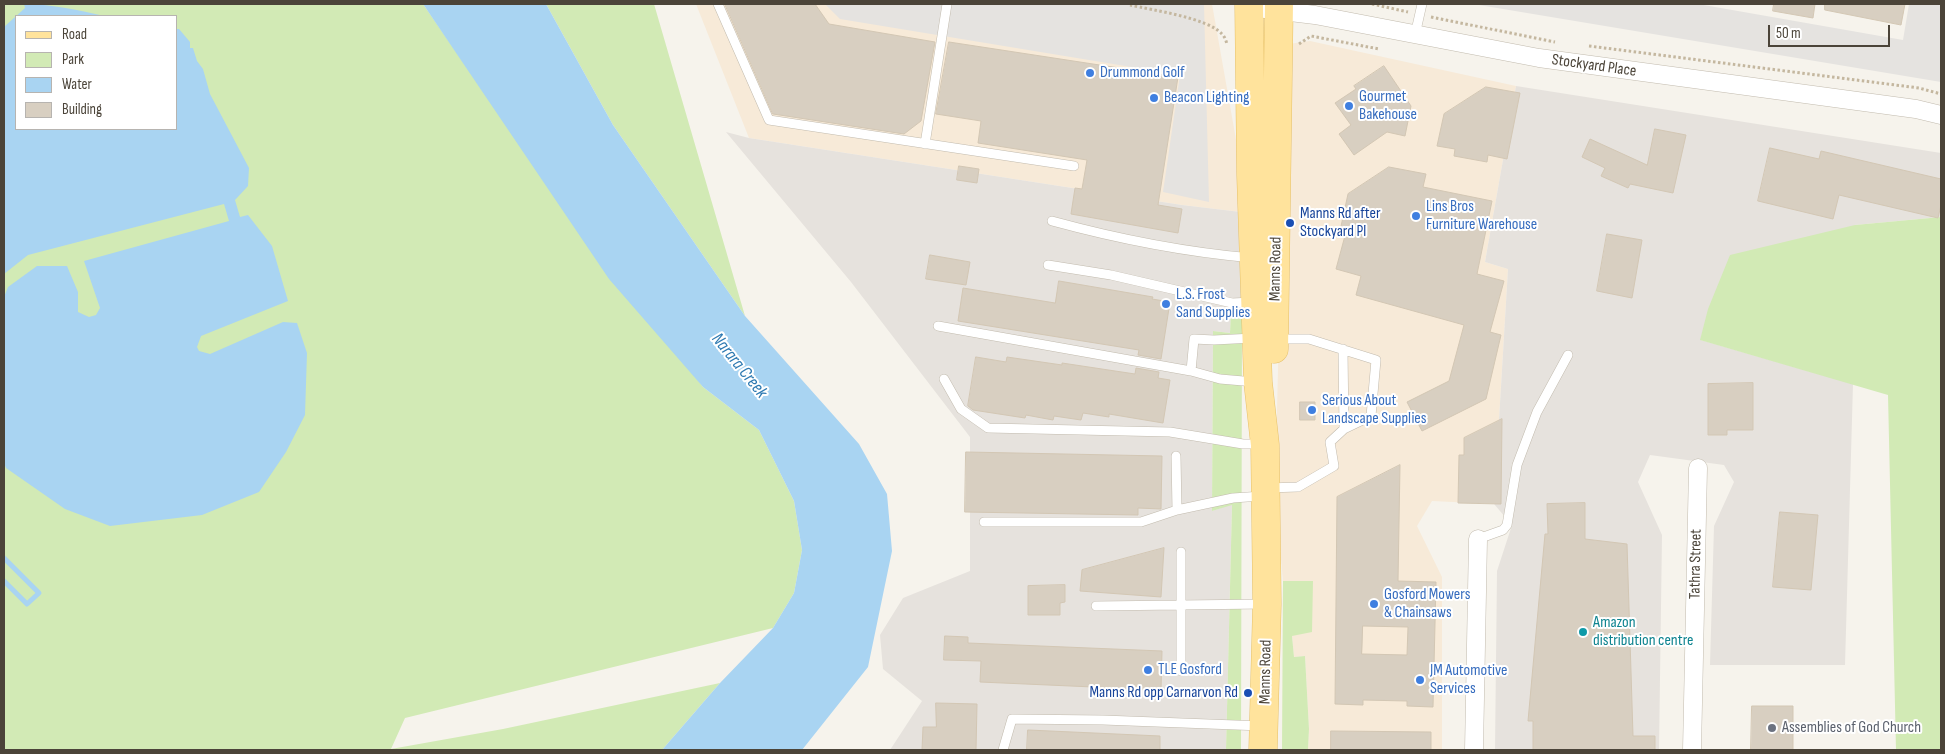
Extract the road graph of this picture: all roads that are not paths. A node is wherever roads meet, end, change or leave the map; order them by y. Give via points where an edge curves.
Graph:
1 (718, 4) edge
2 (948, 4) edge
3 (1422, 4) edge
4 (1249, 6) edge
5 (1278, 7) edge
6 (1415, 36) junction
7 (1941, 115) edge
8 (925, 144) junction
9 (1074, 166) dead end
10 (1052, 221) dead end
11 (1254, 258) junction
12 (1048, 265) dead end
13 (1256, 302) junction
14 (938, 326) dead end
15 (1266, 339) junction
16 (1343, 350) junction
17 (1568, 354) dead end
18 (1191, 371) junction
19 (944, 379) dead end
20 (1258, 382) junction
21 (1344, 429) junction
22 (1265, 444) junction
23 (1176, 456) dead end
24 (1698, 468) dead end
25 (1265, 492) junction
26 (1178, 510) junction
27 (984, 522) dead end
28 (1478, 539) joint
29 (1181, 552) dead end
30 (1268, 604) junction
31 (1181, 605) junction
32 (1096, 606) dead end
33 (1181, 671) dead end
34 (1264, 738) edge
35 (1003, 750) edge
36 (1474, 750) edge
37 (1692, 750) edge

1 - 8 lane via 769,120
2 - 8 lane
3 - 6 lane
4 - 5 street, Stockyard Place
4 - 11 main road, Manns Road
5 - 6 street, Stockyard Place
5 - 15 main road, Manns Road
6 - 7 street, Stockyard Place via 1548,60
8 - 9 lane
10 - 11 lane via 1115,238
11 - 13 main road, Manns Road
12 - 13 lane via 1111,275 1232,303
13 - 15 main road, Manns Road
14 - 18 lane
15 - 16 lane via 1309,339
15 - 18 lane via 1194,339
15 - 20 main road, Manns Road
15 - 22 main road, Manns Road via 1274,368
16 - 21 lane
16 - 21 lane via 1376,360 1371,416
17 - 28 lane via 1537,412 1517,465 1507,525 1503,530
18 - 20 lane via 1220,379
19 - 22 lane via 961,410 988,428 1170,432 1243,444
20 - 22 main road, Manns Road
21 - 25 lane via 1330,442 1334,466 1298,487
22 - 25 main road, Manns Road
23 - 26 lane
24 - 37 street, Tathra Street
25 - 26 lane
25 - 30 main road, Manns Road
26 - 27 lane via 1141,522
28 - 36 street
29 - 31 lane
30 - 31 lane
30 - 34 main road, Manns Road
31 - 32 lane
31 - 33 lane
34 - 35 lane via 1103,720 1012,719

